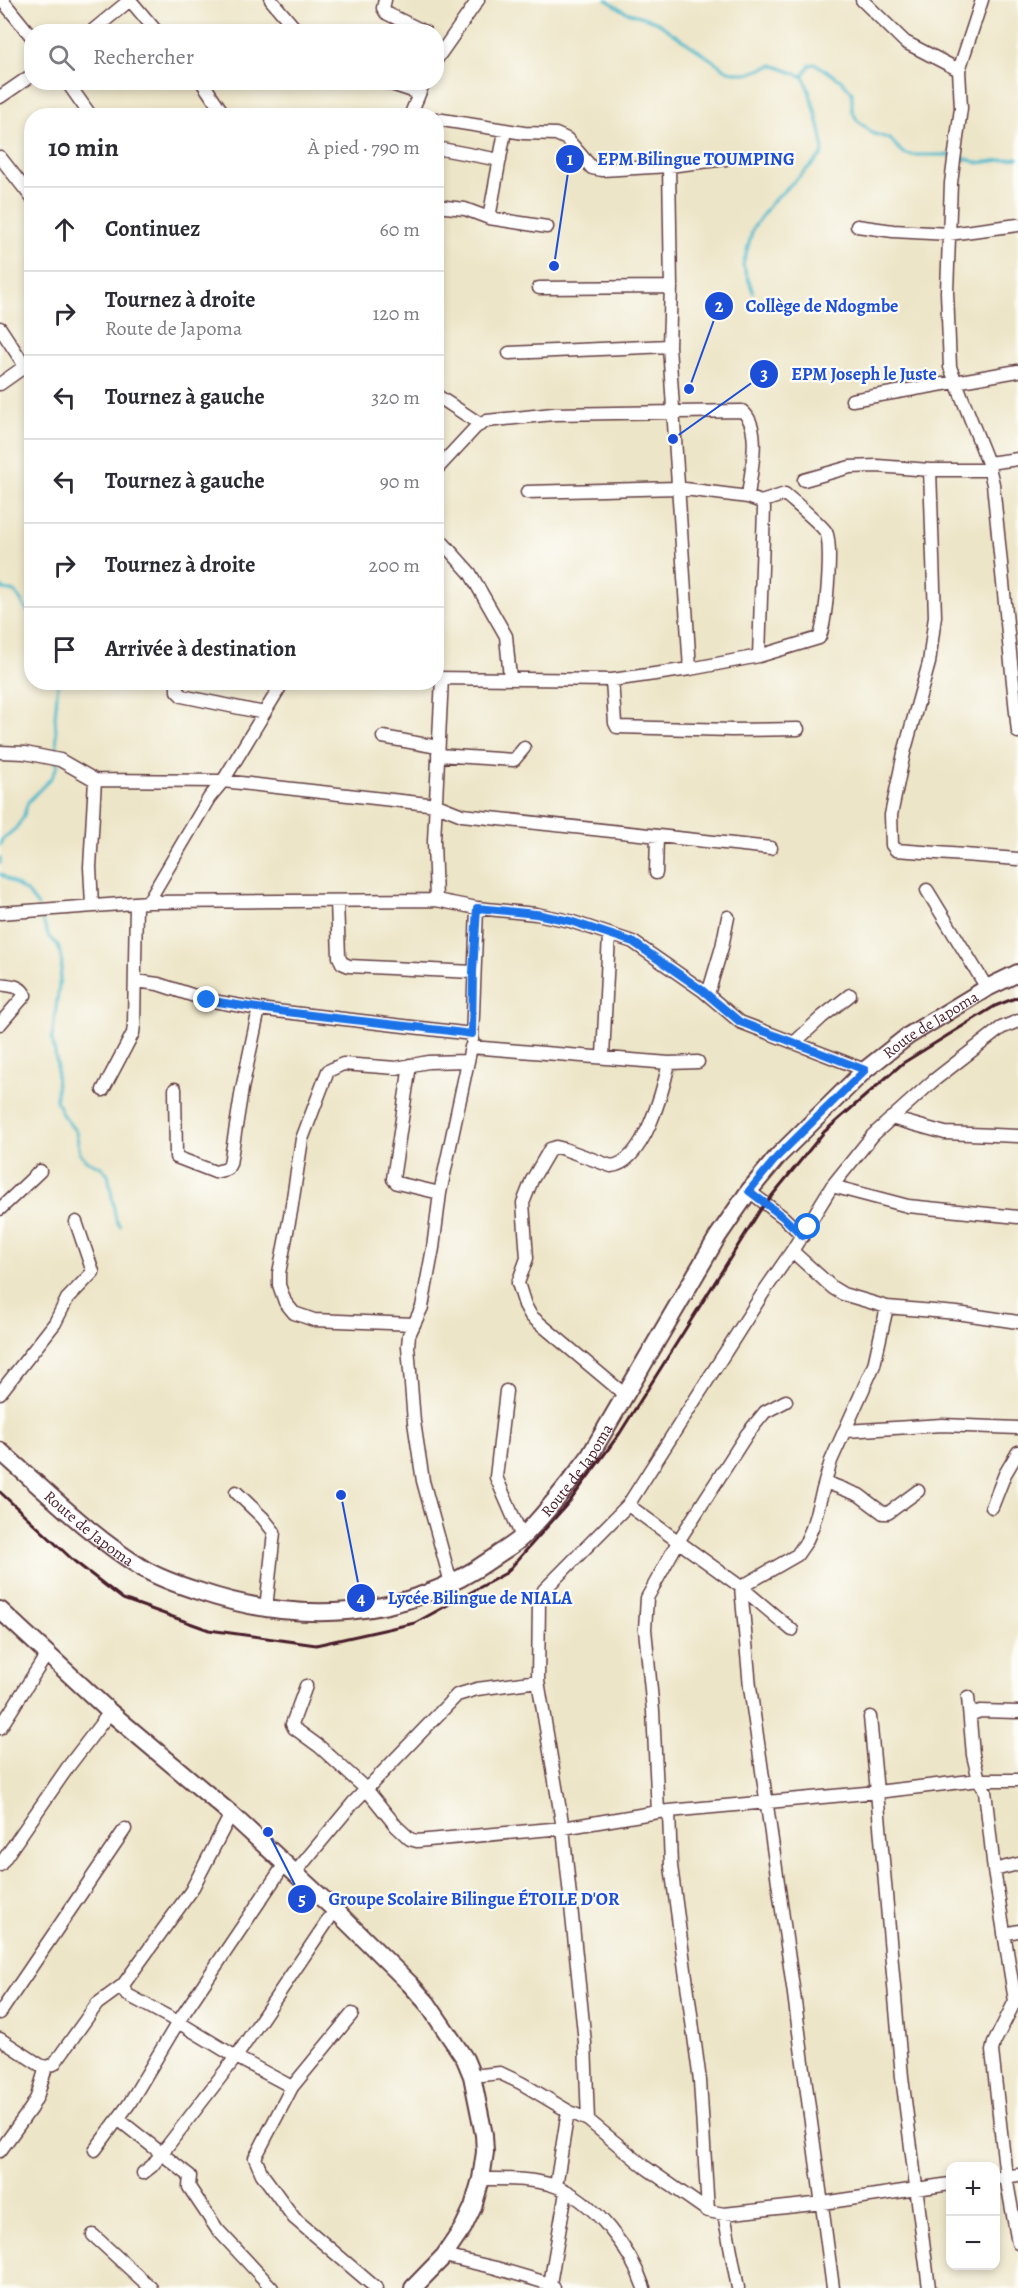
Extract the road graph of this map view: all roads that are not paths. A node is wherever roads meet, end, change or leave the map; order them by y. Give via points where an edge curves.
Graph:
1 (2, 0) edge
2 (130, 0) edge
3 (271, 0) edge
4 (385, 0) edge
5 (478, 0) edge
6 (862, 0) edge
7 (982, 0) edge
8 (101, 24) edge
9 (150, 24) edge
10 (291, 24) edge
11 (409, 24) edge
12 (24, 27) edge
13 (444, 37) edge
14 (958, 69) junction
15 (24, 80) edge
16 (73, 90) edge
17 (207, 90) edge
18 (420, 90) edge
19 (0, 97) edge
20 (85, 108) edge
21 (220, 108) edge
22 (414, 108) edge
23 (444, 120) edge
24 (506, 131) junction
25 (444, 150) edge
26 (0, 157) edge
27 (726, 159) dead end
28 (500, 160) junction
29 (669, 166) junction
30 (24, 188) edge
31 (444, 207) edge
32 (489, 218) junction
33 (1018, 225) edge
34 (547, 226) dead end
35 (856, 226) dead end
36 (949, 234) junction
37 (671, 287) junction
38 (539, 288) dead end
39 (0, 328) edge
40 (669, 346) junction
41 (509, 353) dead end
42 (24, 359) edge
43 (24, 367) edge
44 (1018, 371) edge
45 (955, 382) junction
46 (0, 384) edge
47 (444, 400) edge
48 (852, 400) dead end
49 (672, 412) junction
50 (480, 424) junction
51 (1018, 459) edge
52 (444, 462) edge
53 (989, 466) junction
54 (930, 470) junction
55 (804, 480) dead end
56 (677, 488) junction
57 (527, 492) dead end
58 (748, 497) junction
59 (761, 502) junction
60 (444, 544) edge
61 (1012, 622) edge
62 (759, 656) junction
63 (690, 669) junction
64 (444, 678) edge
65 (510, 678) junction
66 (612, 680) junction
67 (177, 690) edge
68 (278, 690) edge
69 (439, 690) edge
70 (264, 713) junction
71 (798, 729) dead end
72 (1018, 732) edge
73 (383, 737) dead end
74 (524, 748) dead end
75 (438, 751) junction
76 (0, 752) edge
77 (95, 780) junction
78 (223, 781) junction
79 (437, 804) junction
80 (657, 836) junction
81 (771, 848) dead end
82 (1018, 859) edge
83 (656, 873) dead end
84 (927, 890) dead end
85 (436, 900) junction
86 (337, 901) junction
87 (142, 902) junction
88 (92, 905) junction
89 (477, 908) junction
90 (0, 913) edge
91 (728, 917) dead end
92 (609, 935) junction
93 (473, 972) junction
94 (1018, 973) edge
95 (136, 981) junction
96 (0, 984) edge
97 (987, 988) junction
98 (708, 994) junction
99 (850, 995) dead end
100 (259, 1010) junction
101 (1018, 1020) edge
102 (0, 1024) edge
103 (472, 1034) junction
104 (794, 1043) junction
105 (471, 1047) junction
106 (603, 1056) junction
107 (467, 1061) junction
108 (698, 1062) dead end
109 (669, 1063) junction
110 (410, 1065) junction
111 (865, 1070) junction
112 (175, 1089) dead end
113 (103, 1090) dead end
114 (891, 1118) junction
115 (1018, 1136) edge
116 (40, 1171) dead end
117 (832, 1186) junction
118 (749, 1191) junction
119 (440, 1193) junction
120 (0, 1209) edge
121 (1018, 1217) edge
122 (76, 1222) dead end
123 (803, 1236) junction
124 (792, 1251) junction
125 (887, 1307) junction
126 (1018, 1322) edge
127 (414, 1324) junction
128 (506, 1391) dead end
129 (0, 1393) edge
130 (624, 1394) junction
131 (786, 1401) dead end
132 (1018, 1428) edge
133 (846, 1431) junction
134 (0, 1451) edge
135 (1018, 1452) edge
136 (825, 1482) junction
137 (918, 1491) dead end
138 (236, 1492) dead end
139 (628, 1504) junction
140 (992, 1507) dead end
141 (522, 1537) junction
142 (679, 1540) junction
143 (451, 1583) junction
144 (741, 1587) junction
145 (266, 1609) junction
146 (0, 1610) edge
147 (792, 1630) dead end
148 (47, 1654) junction
149 (538, 1681) junction
150 (306, 1686) dead end
151 (968, 1697) dead end
152 (110, 1712) junction
153 (1018, 1712) edge
154 (970, 1715) junction
155 (870, 1718) dead end
156 (0, 1728) edge
157 (979, 1780) junction
158 (1018, 1780) edge
159 (368, 1791) junction
160 (877, 1792) junction
161 (768, 1802) junction
162 (664, 1812) junction
163 (231, 1814) junction
164 (563, 1828) junction
165 (126, 1829) dead end
166 (1018, 1864) edge
167 (0, 1865) edge
168 (289, 1869) junction
169 (994, 1870) junction
170 (335, 1910) junction
171 (1018, 1931) edge
172 (1004, 1934) junction
173 (123, 1985) junction
174 (1017, 2001) edge
175 (0, 2013) edge
176 (352, 2014) dead end
177 (178, 2022) junction
178 (0, 2039) edge
179 (236, 2057) junction
180 (46, 2067) junction
181 (472, 2076) junction
182 (292, 2087) junction
183 (568, 2111) junction
184 (118, 2119) junction
185 (588, 2120) junction
186 (95, 2150) dead end
187 (0, 2151) edge
188 (163, 2153) junction
189 (143, 2173) dead end
190 (1006, 2177) edge
191 (481, 2179) junction
192 (946, 2185) edge
193 (561, 2189) junction
194 (916, 2189) junction
195 (823, 2203) junction
196 (708, 2211) junction
197 (724, 2214) junction
198 (93, 2235) dead end
199 (1018, 2243) edge
200 (444, 2256) junction
201 (552, 2286) edge
202 (415, 2287) edge
203 (151, 2288) edge
204 (272, 2288) edge
205 (376, 2288) edge
206 (644, 2288) edge
207 (738, 2288) edge
208 (833, 2288) edge
209 (929, 2288) edge

1 - 12 street
2 - 8 street
2 - 9 street
3 - 10 street
4 - 11 street via 386,13
5 - 13 street
6 - 14 street via 905,42
7 - 14 street
14 - 36 street via 961,108 952,165
15 - 19 street
16 - 20 street
17 - 21 street
18 - 22 street
23 - 24 street
24 - 28 street
24 - 29 street via 556,134 567,139 592,168
25 - 28 street
26 - 30 street
27 - 29 street
28 - 32 street
29 - 37 street
31 - 32 street
32 - 34 street
33 - 36 street
35 - 36 street
36 - 45 street via 946,292 950,367
37 - 38 street
37 - 40 street
39 - 42 street
40 - 41 street
40 - 49 street
43 - 46 street
44 - 45 street
45 - 48 street
45 - 53 street
47 - 50 street
49 - 50 street via 553,414
49 - 56 street
49 - 58 street via 745,414 754,431
50 - 52 street
51 - 53 street
53 - 54 street
53 - 61 street
54 - 55 street via 850,467
54 - 82 street via 935,616 929,663 891,815 892,845 896,850
56 - 57 street
56 - 58 street
56 - 63 street
58 - 59 street
59 - 62 street via 764,508
59 - 62 street via 785,494 826,532 830,550 819,638
60 - 65 street via 470,573 506,636
61 - 72 street
62 - 63 street
63 - 66 street
64 - 65 street
65 - 66 street
66 - 71 street via 617,727
67 - 70 street via 182,696
68 - 70 street
69 - 75 street
70 - 78 street
73 - 75 street
74 - 75 street via 514,760
75 - 79 street
76 - 77 street via 60,760
77 - 78 street
77 - 88 street
78 - 79 street
78 - 87 street
79 - 80 street via 462,815
79 - 85 street
80 - 81 street
80 - 83 street
84 - 97 street
85 - 86 street
85 - 89 street
86 - 87 street
86 - 93 street via 342,963
87 - 88 street
87 - 95 street
88 - 90 street
89 - 92 street via 536,914
89 - 93 street
91 - 98 street
92 - 98 street via 633,942
92 - 106 street
93 - 103 street
94 - 97 main road, Route de Japoma
95 - 100 street
95 - 113 street via 133,1033
96 - 102 street via 18,987 25,995
97 - 111 main road, Route de Japoma via 908,1036
98 - 104 street via 740,1022
99 - 104 street
100 - 103 street
100 - 112 street via 227,1169 215,1172 176,1157
101 - 114 street via 1000,1028
103 - 105 street
104 - 111 street
105 - 106 street
105 - 107 street
106 - 109 street
107 - 110 street
107 - 119 street
108 - 109 street
109 - 130 street via 650,1123 628,1158 611,1166 564,1149 550,1149 523,1203 527,1258 518,1283 525,1305 531,1316
110 - 119 street via 393,1179
110 - 127 street via 390,1068 343,1064 328,1071 302,1139 279,1285 291,1311 314,1320
111 - 118 main road, Route de Japoma via 778,1156
114 - 115 street via 945,1132
114 - 117 street
116 - 120 street
117 - 121 street via 908,1206
117 - 123 street
118 - 123 street
118 - 130 main road, Route de Japoma
119 - 127 street via 424,1296
122 - 129 street via 93,1272 68,1299 55,1323
123 - 124 street
124 - 125 street via 843,1294
124 - 139 street
125 - 126 street
125 - 133 street via 874,1365
127 - 143 street via 408,1346 414,1422 423,1481
128 - 141 street via 496,1477
130 - 141 main road, Route de Japoma via 589,1457
131 - 142 street via 771,1407 757,1421
132 - 133 street via 942,1425
133 - 136 street
134 - 145 main road, Route de Japoma via 87,1527 145,1569 227,1601
135 - 140 street
136 - 137 street via 859,1495 883,1513
136 - 144 street via 812,1528 797,1555
138 - 145 street via 274,1532
139 - 142 street
139 - 149 street via 544,1590 538,1613
141 - 143 main road, Route de Japoma via 480,1568
142 - 144 street
142 - 162 street via 647,1598 645,1618
143 - 145 main road, Route de Japoma via 408,1600 368,1609 321,1614
144 - 147 street
144 - 161 street via 750,1687
146 - 148 main road
148 - 152 main road
148 - 156 street
149 - 159 street via 457,1695
149 - 164 street
150 - 159 street via 292,1724 294,1728
151 - 154 street
152 - 163 main road
152 - 167 street
153 - 154 street via 980,1711
154 - 157 street
155 - 160 street
157 - 158 street
157 - 160 street
157 - 169 street via 985,1791
159 - 164 street via 396,1827 417,1841
159 - 168 street
160 - 161 street
160 - 194 street
161 - 162 street
161 - 195 street
162 - 164 street
162 - 196 street via 700,2081
163 - 168 main road
163 - 173 street via 191,1892
164 - 185 street via 585,2043
165 - 175 street
166 - 169 street
168 - 170 main road
168 - 177 street
169 - 172 street
170 - 179 street
170 - 181 main road via 427,2003
171 - 172 street
172 - 174 street
173 - 177 street via 126,1994
173 - 180 street via 97,2004 54,2064
174 - 190 street via 992,2051
176 - 182 street
177 - 179 street
177 - 184 street
178 - 180 street
179 - 182 street
179 - 188 street
180 - 187 street via 31,2108
181 - 183 street via 500,2073
181 - 191 main road via 484,2135
182 - 205 street via 255,2161 294,2218
183 - 185 street
183 - 193 street
184 - 186 street
184 - 188 street
185 - 196 street via 645,2167
188 - 189 street
188 - 204 street via 190,2176 189,2187 217,2229
190 - 199 street
191 - 193 street via 537,2181
191 - 200 main road via 463,2228
192 - 194 street
193 - 201 street
193 - 206 street via 604,2220
194 - 195 street
194 - 209 street
195 - 197 street
195 - 208 street
196 - 197 street
197 - 207 street
198 - 203 street
200 - 201 street
200 - 202 main road

